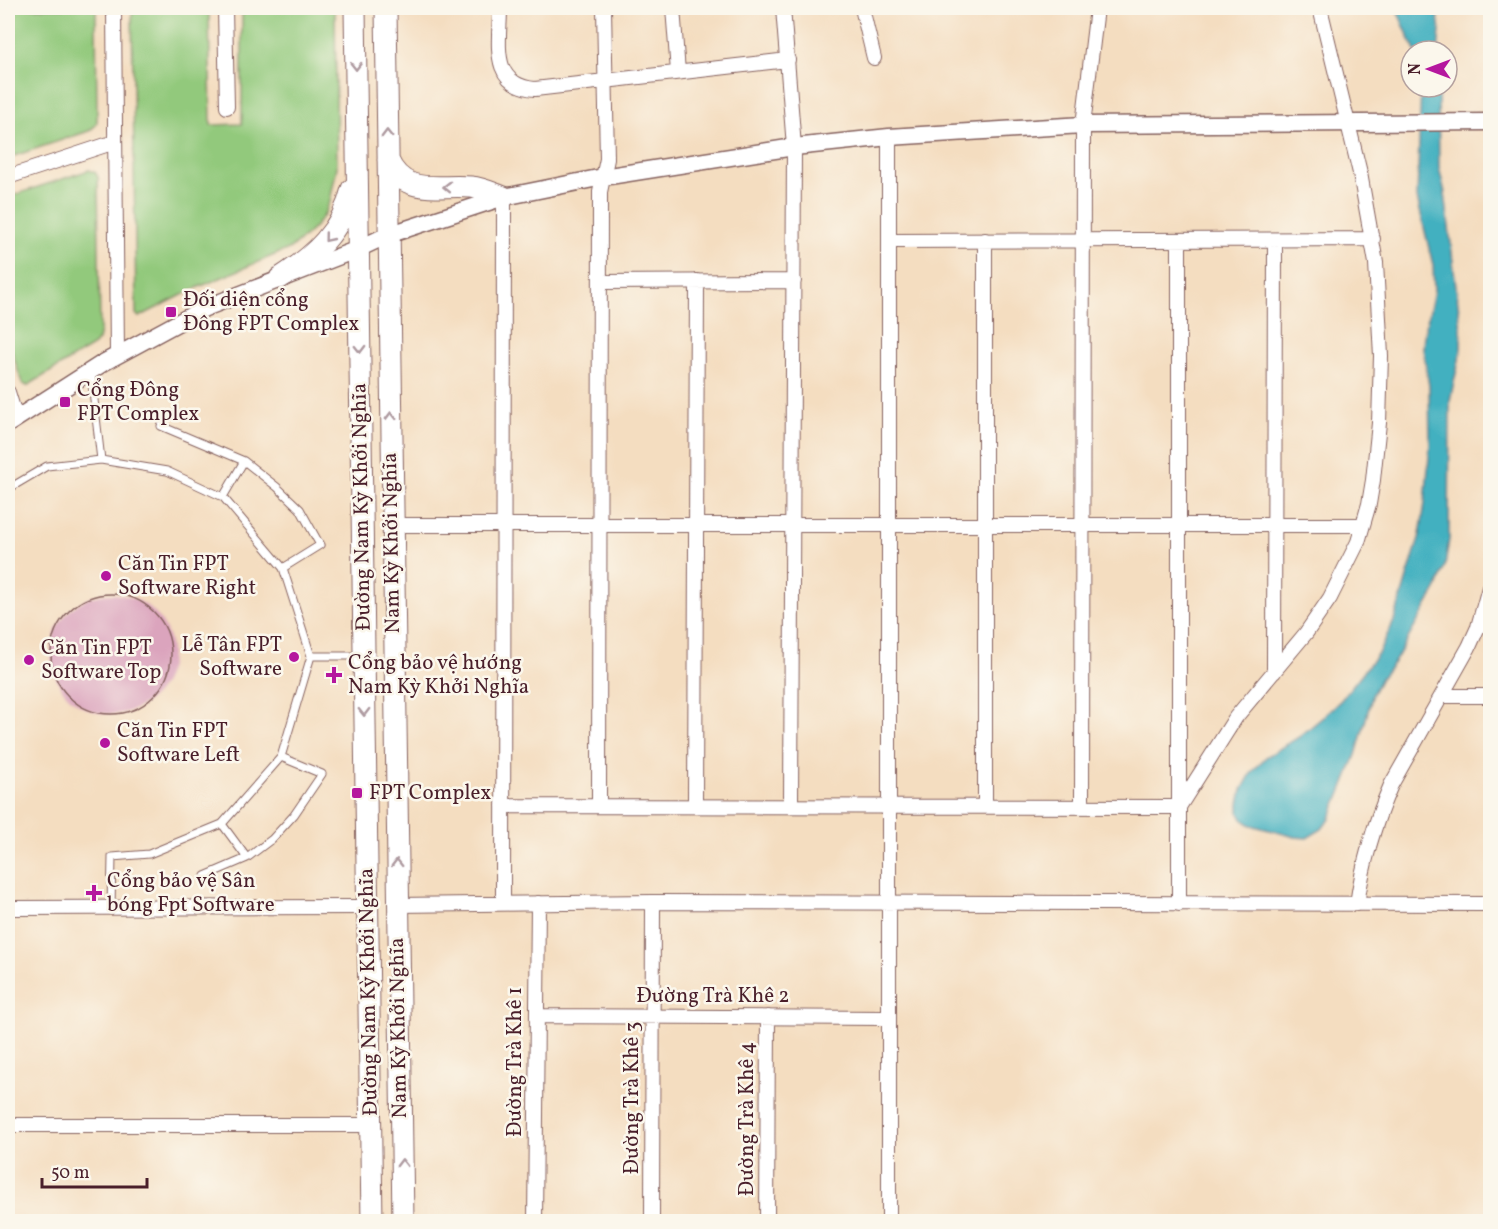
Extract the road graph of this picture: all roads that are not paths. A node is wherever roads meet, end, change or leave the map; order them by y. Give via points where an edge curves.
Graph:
1 (114, 8) edge
2 (225, 8) edge
3 (355, 8) edge
4 (386, 8) edge
5 (500, 8) edge
6 (604, 8) edge
7 (673, 8) edge
8 (783, 8) edge
9 (862, 8) edge
10 (1097, 8) edge
11 (1320, 8) edge
12 (874, 58) dead end
13 (788, 60) junction
14 (678, 72) junction
15 (605, 81) junction
16 (227, 107) dead end
17 (1491, 122) edge
18 (1347, 124) junction
19 (1083, 125) junction
20 (889, 137) junction
21 (115, 142) junction
22 (795, 147) junction
23 (388, 160) junction
24 (357, 165) junction
25 (8, 177) edge
26 (603, 177) junction
27 (504, 197) junction
28 (388, 235) junction
29 (1082, 239) junction
30 (1373, 239) junction
31 (985, 240) junction
32 (1179, 240) junction
33 (1275, 240) junction
34 (889, 241) junction
35 (358, 249) junction
36 (280, 278) junction
37 (697, 281) junction
38 (794, 281) junction
39 (601, 282) junction
40 (117, 355) junction
41 (91, 371) junction
42 (8, 392) edge
43 (12, 421) edge
44 (161, 426) dead end
45 (101, 460) junction
46 (244, 461) junction
47 (8, 489) edge
48 (223, 497) junction
49 (392, 525) junction
50 (503, 525) junction
51 (599, 525) junction
52 (696, 525) junction
53 (792, 525) junction
54 (888, 525) junction
55 (985, 525) junction
56 (1082, 525) junction
57 (1178, 525) junction
58 (1275, 525) junction
59 (1363, 525) junction
60 (283, 568) junction
61 (1491, 584) edge
62 (311, 656) junction
63 (363, 656) junction
64 (1274, 672) junction
65 (1442, 696) junction
66 (1491, 696) edge
67 (281, 757) junction
68 (503, 806) junction
69 (599, 806) junction
70 (695, 806) junction
71 (791, 806) junction
72 (985, 806) junction
73 (1082, 806) junction
74 (888, 807) junction
75 (1179, 807) junction
76 (222, 824) junction
77 (247, 858) junction
78 (205, 876) dead end
79 (653, 902) junction
80 (503, 903) junction
81 (537, 903) junction
82 (888, 903) junction
83 (397, 904) junction
84 (1179, 904) junction
85 (1357, 904) junction
86 (1491, 904) edge
87 (367, 907) junction
88 (8, 908) edge
89 (111, 908) junction
90 (537, 1016) junction
91 (653, 1017) junction
92 (768, 1017) junction
93 (888, 1018) junction
94 (8, 1125) edge
95 (370, 1125) junction
96 (372, 1221) edge
97 (403, 1221) edge
98 (535, 1221) edge
99 (652, 1221) edge
100 (767, 1221) edge
101 (889, 1221) edge

1 - 21 street
2 - 16 street
3 -> 24 main road, Đường Nam Kỳ Khởi Nghĩa
23 -> 4 main road, Nam Kỳ Khởi Nghĩa
5 - 15 street via 501,68 514,85 535,89
6 - 15 street
7 - 14 street
8 - 13 street
9 - 12 street
10 - 19 street
11 - 18 street
13 - 14 street
13 - 22 street
14 - 15 street
15 - 26 street via 607,159
17 - 18 street
18 - 19 street
18 - 30 street
19 - 20 street
19 - 29 street
20 - 22 street
20 - 34 street
21 - 25 street
21 - 40 street
22 - 26 street
22 - 38 street
27 -> 23 main road via 470,187 406,183 398,178
23 - 28 main road, Nam Kỳ Khởi Nghĩa
24 - 35 main road, Đường Nam Kỳ Khởi Nghĩa
24 -> 36 main road via 346,208 332,233 309,258
26 - 27 street
26 - 39 street
27 - 28 street
27 - 50 street
28 - 35 street
49 -> 28 main road, Nam Kỳ Khởi Nghĩa
29 - 31 street
29 - 32 street
29 - 56 street
30 - 33 street
30 - 59 street via 1381,322 1381,389 1376,454
31 - 34 street
31 - 55 street
32 - 33 street
32 - 57 street
33 - 58 street
34 - 54 street
35 - 36 street
35 -> 63 main road, Đường Nam Kỳ Khởi Nghĩa
36 - 40 street via 205,308
37 - 38 street
37 - 39 street
37 - 52 street
38 - 53 street
39 - 51 street
40 - 41 street
41 - 43 street
41 - 45 lane
42 - 43 street
44 - 46 lane
45 - 47 lane via 47,466
45 - 48 lane via 167,471
46 - 48 lane
46 - 60 lane via 300,510 320,545
48 - 60 lane
49 - 50 street
83 -> 49 main road, Nam Kỳ Khởi Nghĩa
50 - 51 street
50 - 68 street
51 - 52 street
51 - 69 street
52 - 53 street
52 - 70 street
53 - 54 street
53 - 71 street
54 - 55 street
54 - 74 street
55 - 56 street
55 - 72 street
56 - 57 street
56 - 73 street
57 - 58 street
57 - 75 street
58 - 59 street
58 - 64 street
59 - 64 street via 1330,598
60 - 62 lane
61 - 65 street via 1478,627
62 - 63 lane
62 - 67 lane
63 -> 87 main road, Đường Nam Kỳ Khởi Nghĩa
64 - 75 street via 1236,717
65 - 66 street
65 - 85 street via 1381,808 1365,854
67 - 76 lane
67 - 77 lane via 322,774 294,815
68 - 69 street
68 - 80 street
69 - 70 street
70 - 71 street
71 - 74 street
72 - 73 street
72 - 74 street
73 - 75 street
74 - 82 street
75 - 84 street
76 - 77 lane
76 - 89 lane via 149,854 112,857
77 - 78 lane
79 - 81 street
79 - 82 street
79 - 91 street, Đường Trà Khê 3
80 - 81 street
80 - 83 street
81 - 90 street, Đường Trà Khê 1
82 - 84 street
82 - 93 street
97 -> 83 main road, Nam Kỳ Khởi Nghĩa
84 - 85 street
85 - 86 street
87 - 89 street
87 - 95 main road, Đường Nam Kỳ Khởi Nghĩa
88 - 89 street
90 - 91 street, Đường Trà Khê 2
90 - 98 street, Đường Trà Khê 1
91 - 92 street, Đường Trà Khê 2
91 - 99 street, Đường Trà Khê 3
92 - 93 street, Đường Trà Khê 2
92 - 100 street, Đường Trà Khê 4
93 - 101 street
94 - 95 street
95 - 96 main road, Đường Nam Kỳ Khởi Nghĩa

